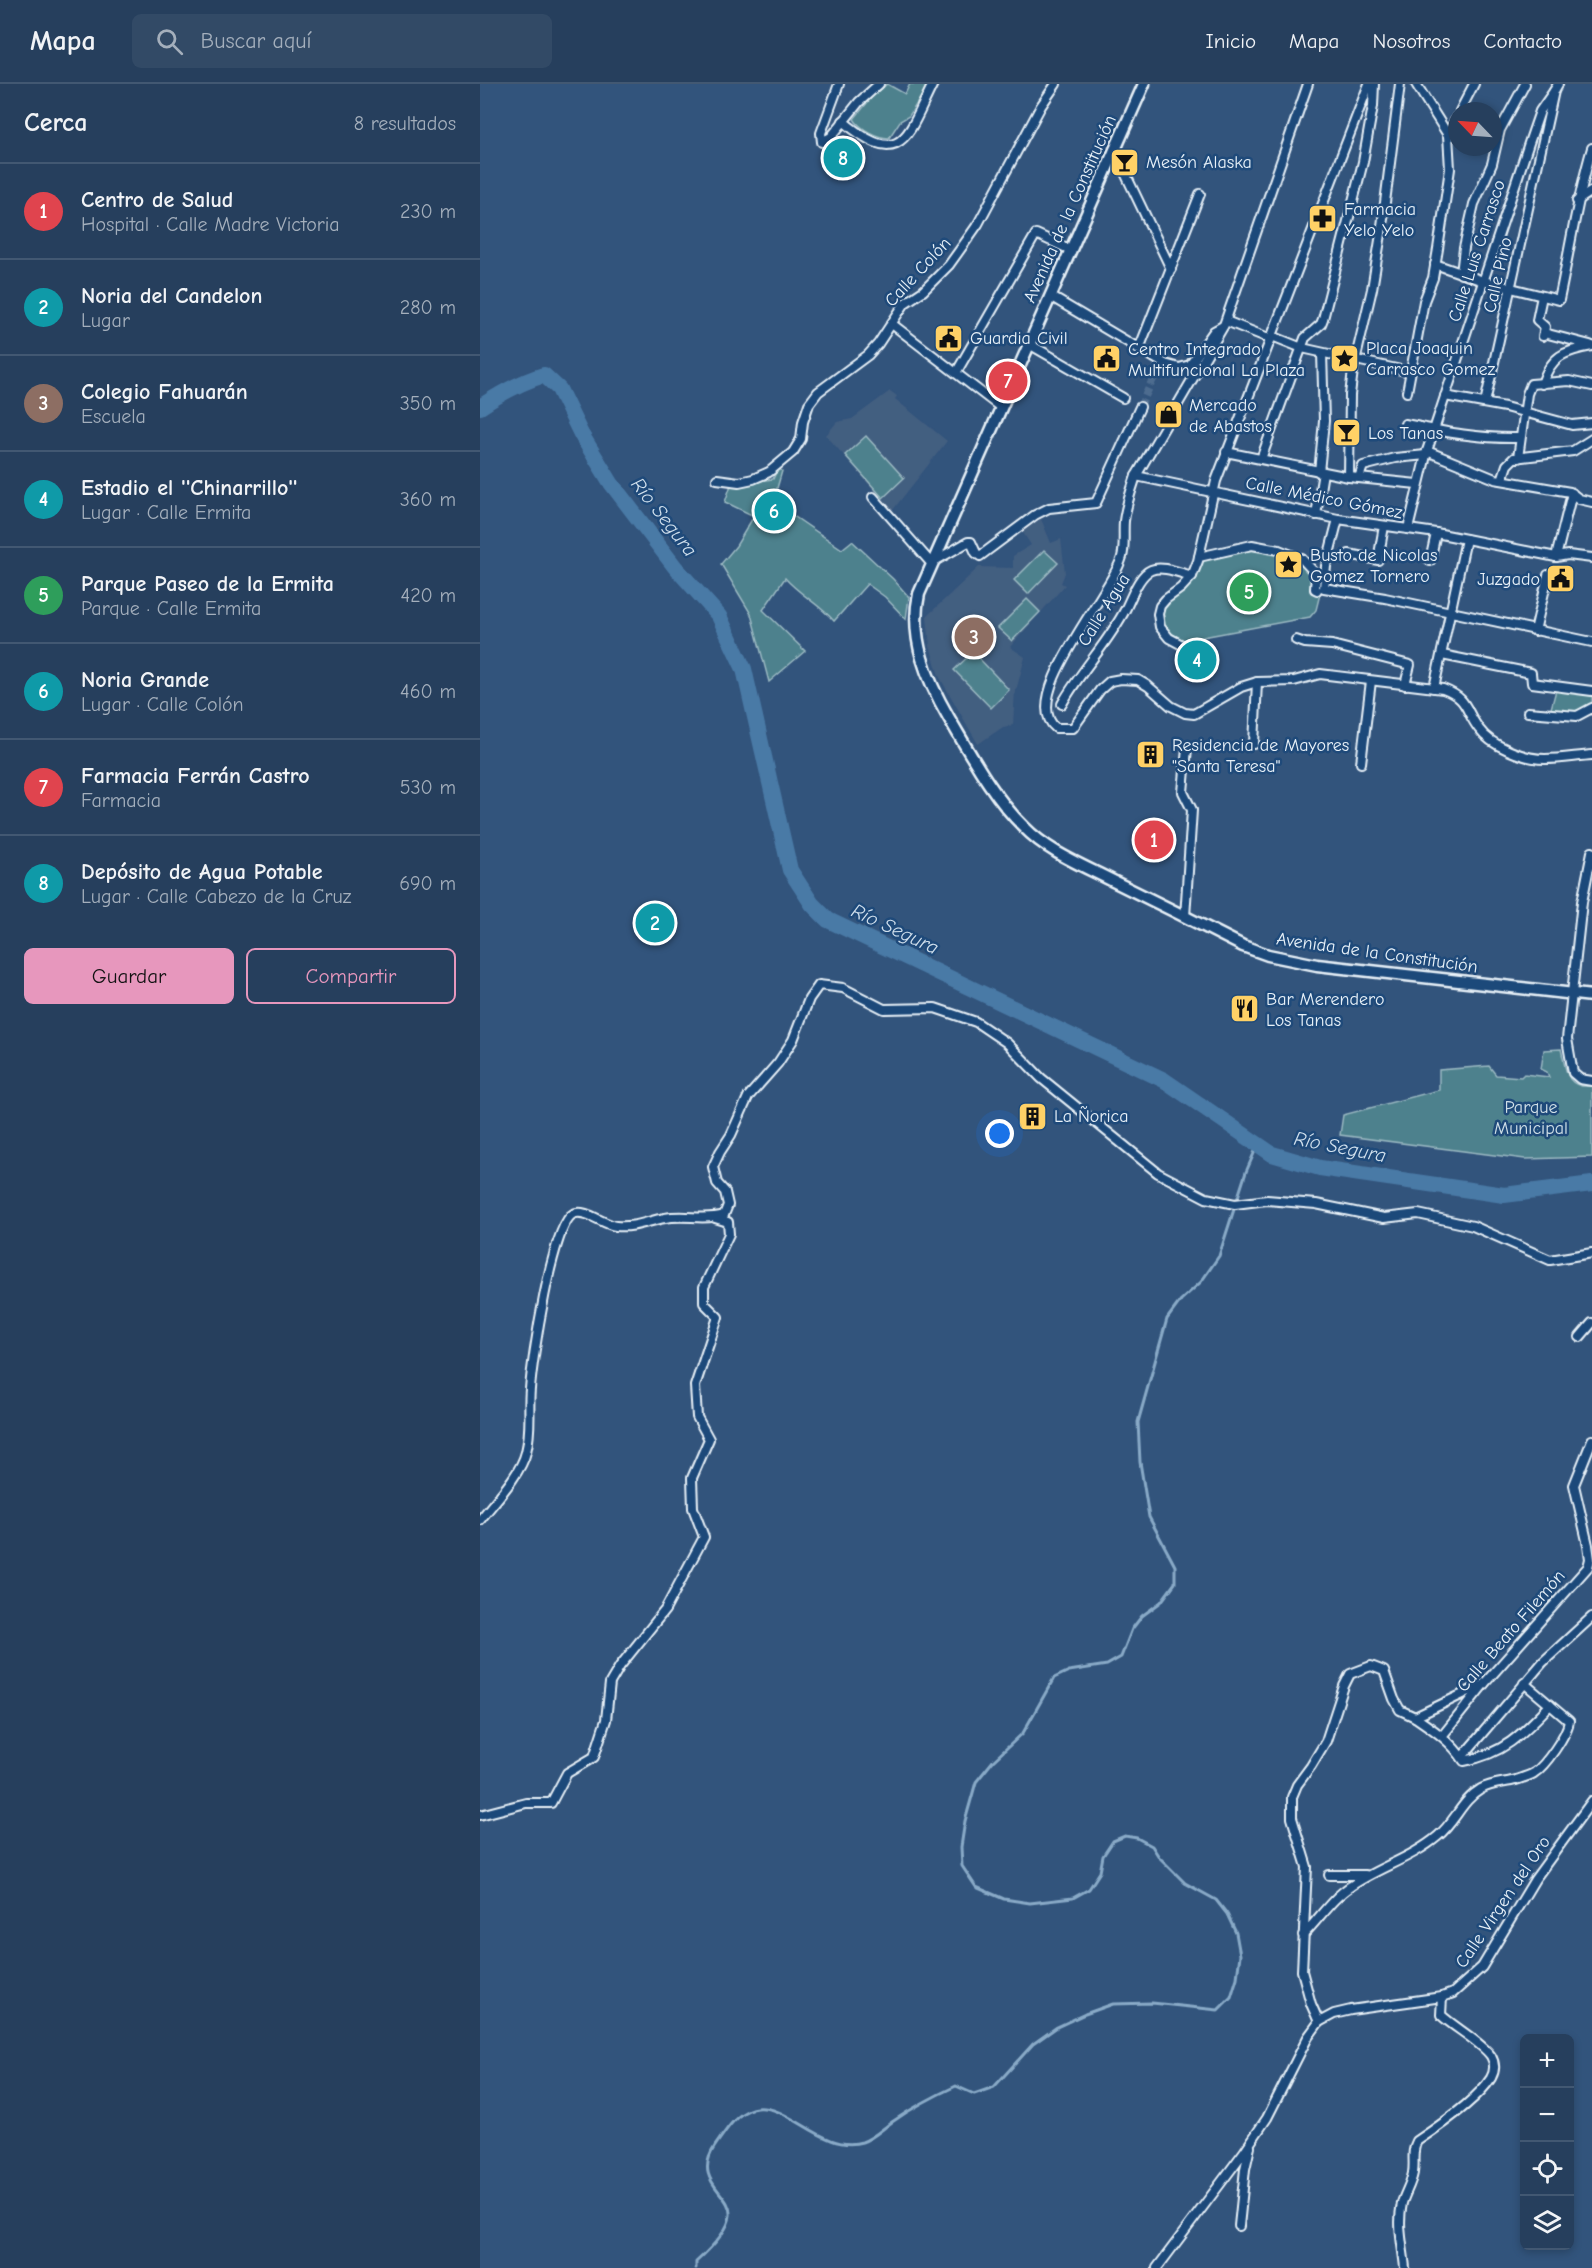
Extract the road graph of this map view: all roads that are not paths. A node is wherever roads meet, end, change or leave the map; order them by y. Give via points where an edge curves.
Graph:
1 (839, 84) edge
2 (879, 84) edge
3 (933, 84) edge
4 (1056, 84) edge
5 (1144, 84) edge
6 (1308, 84) edge
7 (1371, 84) edge
8 (1400, 84) edge
9 (1416, 84) edge
10 (1474, 84) edge
11 (1525, 84) edge
12 (1556, 87) edge
13 (1465, 102) edge
14 (843, 121) junction
15 (1448, 135) edge
16 (1592, 148) edge
17 (1114, 150) junction
18 (1449, 156) edge
19 (1592, 191) edge
20 (1200, 195) dead end
21 (1577, 201) junction
22 (1071, 250) junction
23 (1435, 264) junction
24 (1171, 269) junction
25 (1461, 274) junction
26 (1483, 281) junction
27 (1511, 289) junction
28 (1050, 296) junction
29 (1542, 296) junction
30 (1225, 323) junction
31 (892, 324) junction
32 (1271, 337) junction
33 (1029, 344) junction
34 (1592, 346) edge
35 (1302, 348) junction
36 (1139, 349) junction
37 (1322, 353) junction
38 (1355, 361) junction
39 (1410, 372) junction
40 (956, 373) junction
41 (1542, 384) junction
42 (1592, 386) edge
43 (1407, 392) dead end
44 (1445, 396) junction
45 (1123, 398) dead end
46 (1485, 403) junction
47 (1000, 407) junction
48 (1140, 407) tunnel mouth
49 (1524, 412) junction
50 (1592, 423) edge
51 (1405, 424) dead end
52 (1434, 429) junction
53 (1520, 438) junction
54 (1592, 439) edge
55 (1226, 452) junction
56 (1426, 453) junction
57 (1518, 458) junction
58 (1261, 459) junction
59 (1321, 472) junction
60 (1137, 476) junction
61 (1349, 477) junction
62 (1359, 478) junction
63 (717, 479) dead end
64 (1502, 480) junction
65 (1418, 484) junction
66 (1214, 492) junction
67 (1572, 493) junction
68 (873, 497) dead end
69 (1592, 502) edge
70 (1316, 515) junction
71 (1338, 519) junction
72 (1384, 526) junction
73 (1408, 529) junction
74 (1436, 533) junction
75 (1466, 539) junction
76 (1349, 554) dead end
77 (1199, 557) junction
78 (1556, 557) junction
79 (1592, 558) edge
80 (1430, 561) dead end
81 (931, 563) junction
82 (1548, 574) dead end
83 (1192, 576) junction
84 (1320, 589) junction
85 (1450, 612) junction
86 (1535, 630) junction
87 (1296, 640) dead end
88 (1592, 642) edge
89 (1197, 653) dead end
90 (1442, 655) junction
91 (1371, 681) junction
92 (1257, 682) junction
93 (1405, 685) junction
94 (1434, 688) junction
95 (1592, 691) edge
96 (1062, 704) dead end
97 (1592, 708) edge
98 (1528, 712) dead end
99 (1254, 744) dead end
100 (1187, 748) dead end
101 (1592, 755) edge
102 (1361, 763) dead end
103 (1592, 852) edge
104 (1185, 917) junction
105 (1572, 994) junction
106 (1592, 996) edge
107 (1592, 1081) edge
108 (715, 1218) junction
109 (1591, 1253) edge
110 (1592, 1323) edge
111 (1580, 1337) dead end
112 (1592, 1440) edge
113 (480, 1520) edge
114 (1592, 1617) edge
115 (1524, 1683) junction
116 (1484, 1684) junction
117 (1550, 1705) junction
118 (1415, 1717) junction
119 (1443, 1735) junction
120 (1463, 1759) junction
121 (1592, 1801) edge
122 (480, 1815) edge
123 (1369, 1874) junction
124 (1329, 1875) dead end
125 (1303, 1935) junction
126 (1442, 1997) junction
127 (1319, 2022) junction
128 (1252, 2140) junction
129 (1239, 2226) dead end
130 (1157, 2268) edge
131 (1405, 2268) edge

1 - 14 street via 821,133 822,142
2 - 14 street
3 - 14 street via 910,131 904,140 892,146 865,137
4 - 31 street, Calle Colón via 978,224 949,265 905,303
5 - 17 street, Avenida de la Constitución
6 - 30 street
7 - 32 street
7 - 35 street via 1373,106 1363,162 1333,284 1321,324 1310,332
8 - 38 street via 1382,234
9 - 15 street
10 - 13 street
11 - 25 street via 1500,130 1492,164 1474,204
12 - 26 street, Calle Luis Carrasco via 1540,111
12 - 27 street, Calle Pino
16 - 21 street
17 - 22 street, Avenida de la Constitución
17 - 24 street
18 - 23 street
19 - 21 street
20 - 24 street
21 - 29 street via 1559,300
22 - 28 street, Avenida de la Constitución
22 - 40 street via 1036,234
23 - 25 street
23 - 39 street
24 - 36 street
25 - 26 street
26 - 27 street
26 - 44 street, Calle Luis Carrasco
27 - 29 street
27 - 46 street, Calle Pino
28 - 33 street, Avenida de la Constitución
28 - 36 street
29 - 34 street via 1537,320 1545,327 1543,334
30 - 32 street
30 - 36 street via 1214,331 1190,365 1179,368 1165,364
30 - 60 street
31 - 40 street
31 - 63 street, Calle Colón via 868,355 818,392 809,404 801,439 782,463 753,479
32 - 35 street
32 - 55 street
33 - 45 street
33 - 47 street, Avenida de la Constitución
34 - 41 street via 1554,360
35 - 37 street
35 - 58 street
37 - 38 street
37 - 59 street
38 - 39 street
38 - 61 street via 1350,395
39 - 43 street
40 - 47 street
41 - 42 street via 1569,381
41 - 49 street via 1531,384
44 - 46 street
44 - 52 street, Calle Luis Carrasco
46 - 49 street
47 - 81 street, Avenida de la Constitución
48 - 81 street via 1096,503 1049,508 980,556 968,542
49 - 50 street via 1572,426
49 - 53 street
51 - 52 street
52 - 53 street via 1455,435
52 - 56 street, Calle Luis Carrasco
53 - 57 street
54 - 57 street via 1573,451
55 - 58 street
55 - 66 street
56 - 62 street via 1363,466
56 - 64 street
56 - 65 street, Calle Luis Carrasco
57 - 64 street via 1507,465
58 - 59 street
59 - 61 street
59 - 70 street
60 - 66 street, Calle Médico Gómez
60 - 92 street via 1127,504 1122,557 1053,678 1046,709 1052,724 1062,729 1073,728 1110,681 1138,680 1171,706 1194,714 1240,687
61 - 62 street
62 - 65 street
64 - 67 street
65 - 73 street, Calle Luis Carrasco
66 - 70 street, Calle Médico Gómez
66 - 77 street
67 - 69 street
67 - 78 street
68 - 81 street
70 - 71 street, Calle Médico Gómez
71 - 72 street, Calle Médico Gómez
71 - 84 street
72 - 73 street, Calle Médico Gómez
72 - 76 street via 1378,560
73 - 74 street, Calle Médico Gómez
74 - 75 street, Calle Médico Gómez
74 - 80 street
75 - 78 street, Calle Médico Gómez
75 - 85 street
77 - 83 street
77 - 84 street via 1252,545 1279,550 1302,559 1316,574 1315,590
78 - 79 street, Calle Médico Gómez
81 - 104 street, Avenida de la Constitución via 915,612 923,665 944,709 1004,804 1025,829 1056,852
82 - 86 street
83 - 89 street via 1166,599 1158,614 1160,627 1169,638
83 - 96 street, Calle Agua via 1162,569 1145,574 1120,620
84 - 85 street
85 - 86 street
85 - 90 street
86 - 88 street
87 - 93 street via 1410,665
90 - 94 street
90 - 95 street via 1531,673 1532,683
91 - 92 street via 1320,674 1294,681
91 - 93 street
91 - 102 street
92 - 99 street
93 - 94 street
94 - 101 street via 1465,702 1480,731 1502,746 1533,758
97 - 98 street via 1577,716
100 - 104 street via 1183,792 1192,810
103 - 105 street
104 - 105 street, Avenida de la Constitución via 1243,946 1298,962
105 - 106 street, Avenida de la Constitución
105 - 107 street via 1567,1039 1573,1073
108 - 109 street via 724,1215 728,1205 713,1167 720,1152 748,1097 793,1040 809,999 819,985 828,984 884,1009 935,1008 976,1022 1007,1043 1041,1078 1158,1173 1206,1198 1234,1204 1267,1200 1316,1204 1384,1218 1418,1214 1473,1226 1550,1260
108 - 113 street via 665,1218 635,1227 614,1226 580,1213 564,1223 534,1354 529,1390 531,1425 525,1455
108 - 122 street via 728,1222 729,1234 704,1287 704,1303 718,1317 695,1386 697,1417 709,1439 692,1478 693,1508 704,1537 666,1610 610,1683 606,1720 594,1757 567,1773 550,1803 526,1803
110 - 111 street
112 - 116 street, Calle Beato Filemón via 1574,1485 1588,1545 1588,1567
114 - 115 street
115 - 117 street
115 - 120 street
116 - 118 street
116 - 119 street, Calle Beato Filemón
117 - 120 street via 1503,1748 1484,1757
117 - 123 street via 1569,1721 1568,1729 1535,1773 1482,1789 1464,1803 1438,1836 1418,1851
118 - 119 street
118 - 125 street via 1400,1710 1384,1671 1371,1666 1350,1674 1326,1741 1292,1797 1292,1818 1307,1867
119 - 120 street
121 - 126 street, Calle Virgen del Oro via 1534,1879 1482,1967 1453,1994
123 - 124 street
123 - 125 street via 1348,1888
125 - 127 street via 1302,1971
126 - 127 street, Calle Virgen del Oro via 1351,2010
126 - 131 street via 1441,2015 1476,2041 1495,2067 1491,2078 1462,2108 1413,2148 1413,2170 1400,2222
127 - 128 street
128 - 129 street
128 - 130 street

